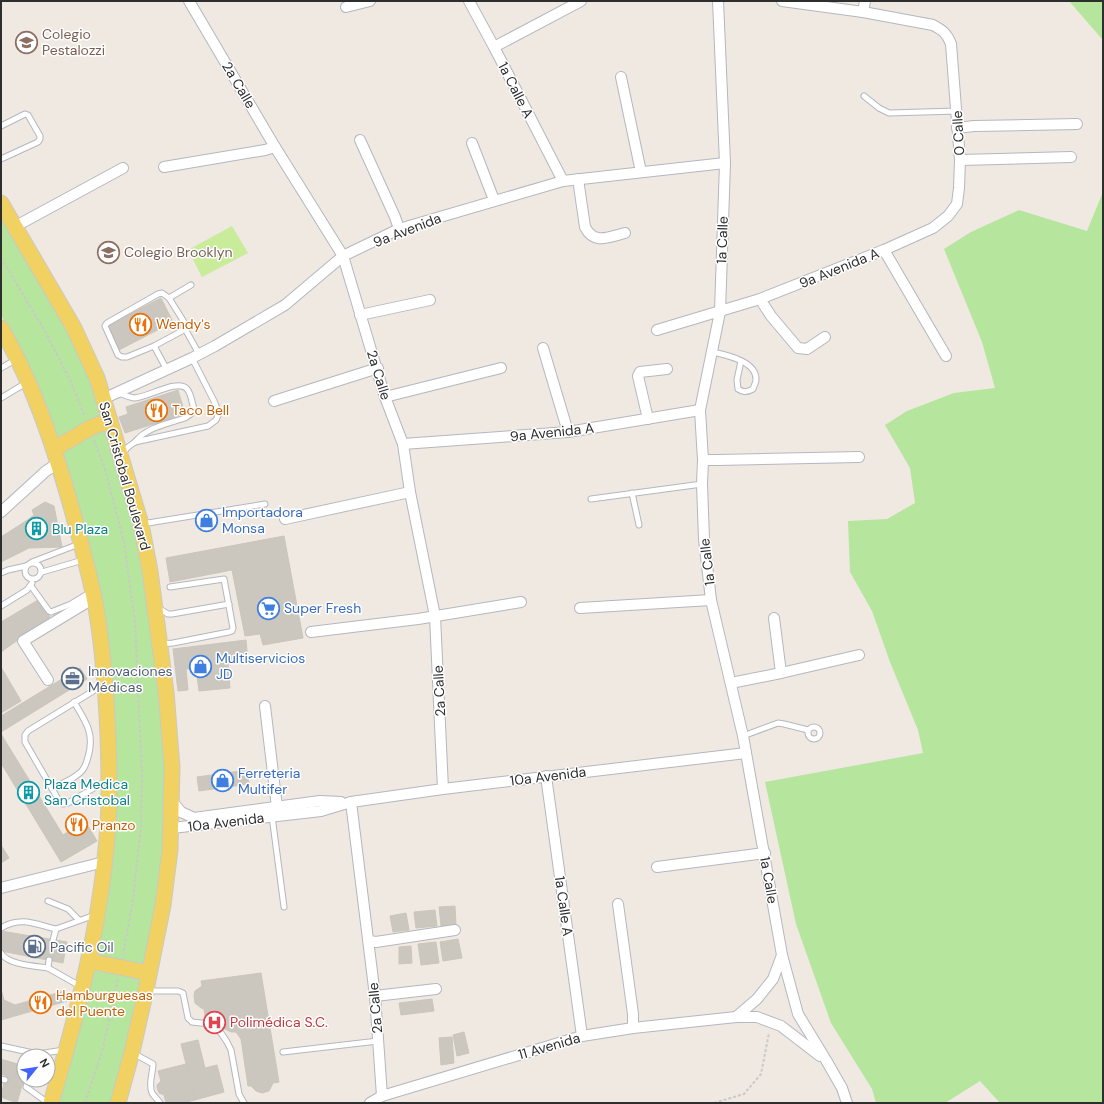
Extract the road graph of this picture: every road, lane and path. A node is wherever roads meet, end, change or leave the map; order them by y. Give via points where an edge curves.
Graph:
1 (189, 1) edge
2 (370, 1) edge
3 (468, 1) edge
4 (581, 1) edge
5 (718, 1) edge
6 (782, 1) edge
7 (866, 1) edge
8 (346, 7) dead end
9 (863, 12) junction
10 (494, 47) junction
11 (621, 77) dead end
12 (864, 96) dead end
13 (957, 111) junction
14 (1077, 124) dead end
15 (1, 126) edge
16 (957, 128) junction
17 (360, 140) dead end
18 (472, 143) dead end
19 (276, 147) junction
20 (1071, 157) dead end
21 (1, 159) edge
22 (960, 160) junction
23 (724, 162) junction
24 (164, 167) dead end
25 (123, 168) dead end
26 (641, 172) junction
27 (578, 179) junction
28 (563, 180) junction
29 (494, 200) junction
30 (1, 203) edge
31 (16, 226) junction
32 (933, 228) joint
33 (399, 229) junction
34 (625, 233) dead end
35 (884, 250) junction
36 (343, 256) junction
37 (191, 285) dead end
38 (169, 298) junction
39 (760, 299) junction
40 (430, 300) dead end
41 (720, 312) junction
42 (360, 315) junction
43 (184, 327) junction
44 (1, 328) edge
45 (657, 330) dead end
46 (825, 337) dead end
47 (154, 346) junction
48 (543, 348) dead end
49 (713, 352) junction
50 (196, 356) junction
51 (946, 356) dead end
52 (18, 358) junction
53 (740, 361) junction
54 (1, 368) edge
55 (378, 368) junction
56 (501, 368) dead end
57 (667, 369) dead end
58 (167, 370) junction
59 (28, 382) junction
60 (119, 393) junction
61 (385, 397) junction
62 (1, 398) edge
63 (103, 399) junction
64 (274, 400) dead end
65 (700, 410) junction
66 (648, 419) junction
67 (110, 420) junction
68 (568, 432) junction
69 (135, 442) junction
70 (403, 444) junction
71 (54, 449) junction
72 (121, 455) junction
73 (859, 457) dead end
74 (703, 460) junction
75 (59, 466) junction
76 (702, 484) junction
77 (410, 492) junction
78 (632, 492) junction
79 (591, 499) dead end
80 (265, 504) dead end
81 (1, 512) edge
82 (285, 519) dead end
83 (141, 524) junction
84 (639, 525) dead end
85 (81, 543) junction
86 (85, 559) junction
87 (32, 562) junction
88 (26, 566) junction
89 (42, 572) junction
90 (1, 573) edge
91 (34, 580) junction
92 (31, 586) junction
93 (170, 587) dead end
94 (93, 595) junction
95 (711, 600) junction
96 (521, 602) dead end
97 (229, 604) junction
98 (1, 606) edge
99 (155, 606) junction
100 (580, 608) dead end
101 (435, 616) junction
102 (774, 618) dead end
103 (311, 632) dead end
104 (160, 644) junction
105 (859, 655) dead end
106 (781, 673) junction
107 (48, 680) dead end
108 (106, 683) junction
109 (731, 683) junction
110 (74, 702) junction
111 (265, 706) dead end
112 (808, 730) dead end
113 (743, 736) junction
114 (746, 753) junction
115 (546, 776) junction
116 (110, 779) junction
117 (52, 788) junction
118 (443, 789) junction
119 (172, 801) junction
120 (351, 802) junction
121 (277, 807) junction
122 (272, 816) junction
123 (172, 828) junction
124 (765, 853) junction
125 (104, 862) junction
126 (657, 867) dead end
127 (1, 888) edge
128 (48, 901) dead end
129 (618, 904) dead end
130 (284, 907) dead end
131 (97, 914) junction
132 (79, 920) junction
133 (1, 928) edge
134 (56, 929) junction
135 (455, 930) dead end
136 (53, 940) dead end
137 (369, 941) junction
138 (1, 953) edge
139 (782, 955) junction
140 (49, 960) dead end
141 (89, 961) junction
142 (48, 968) junction
143 (149, 973) junction
144 (83, 987) junction
145 (436, 989) dead end
146 (146, 990) junction
147 (375, 996) junction
148 (736, 1017) junction
149 (771, 1022) junction
150 (634, 1028) junction
151 (582, 1036) junction
152 (378, 1041) junction
153 (1, 1046) edge
154 (16, 1050) edge
155 (67, 1050) junction
156 (56, 1052) edge
157 (132, 1052) junction
158 (283, 1052) dead end
159 (826, 1060) junction
160 (28, 1088) edge
161 (382, 1096) junction
162 (50, 1103) edge
163 (118, 1103) edge
164 (160, 1103) edge
165 (244, 1103) edge
166 (370, 1103) edge
167 (714, 1103) edge
168 (847, 1103) edge

1 - 19 street, 2a Calle
2 - 8 street
3 - 10 street, 1a Calle A
4 - 10 street
5 - 23 street, 1a Calle
6 - 9 street
7 - 9 street
9 - 13 street, 0 Calle via 933,25 943,30 951,44
10 - 28 street, 1a Calle A
11 - 26 street
12 - 13 lane via 889,113
13 - 16 street, 0 Calle
14 - 16 street
15 - 21 lane via 28,114 40,139
16 - 22 street, 0 Calle
17 - 33 street
18 - 29 street
19 - 24 street
19 - 36 street, 2a Calle
20 - 22 street
22 - 32 street, 0 Calle via 956,204 948,216
23 - 26 street, 9a Avenida
23 - 41 street, 1a Calle
25 - 31 street
26 - 27 street, 9a Avenida
27 - 28 street, 9a Avenida
27 - 34 street via 588,233 598,239
28 - 29 street, 9a Avenida
29 - 33 street, 9a Avenida
30 - 31 main road, San Cristobal Boulevard
31 - 63 main road, San Cristobal Boulevard via 74,328 97,378
32 - 35 street, 9a Avenida A
33 - 36 street, 9a Avenida
35 - 39 street, 9a Avenida A
35 - 51 street
36 - 42 street, 2a Calle
36 - 50 street, 9a Avenida via 285,305
37 - 38 lane
38 - 43 lane via 184,322
38 - 47 lane via 162,293 158,294 107,322 105,326 118,355 122,357
39 - 41 street, 9a Avenida A
39 - 46 street via 798,348 807,350
40 - 42 street
41 - 45 street, 9a Avenida A
41 - 49 street, 1a Calle
42 - 55 street, 2a Calle
43 - 47 lane via 182,332
43 - 50 lane
44 - 52 main road
47 - 58 lane
48 - 68 street
49 - 53 lane
49 - 65 street, 1a Calle
50 - 58 street, 9a Avenida
50 - 69 lane via 218,413 216,420 208,426
52 - 54 lane
52 - 59 main road
53 - 53 lane via 754,371 756,379 753,389 748,392 738,389
55 - 61 street, 2a Calle
55 - 64 street
56 - 61 street
57 - 66 street via 638,374
58 - 60 street, 9a Avenida
59 - 62 lane
59 - 71 main road
60 - 63 street, 9a Avenida
60 - 69 lane via 135,398 177,384 188,389 194,409 191,414 146,431
61 - 70 street, 2a Calle
63 - 67 main road, San Cristobal Boulevard
65 - 66 street, 9a Avenida A
65 - 74 street, 1a Calle
66 - 68 street, 9a Avenida A
67 - 71 main road via 90,428
67 - 72 main road, San Cristobal Boulevard
68 - 70 street, 9a Avenida A
69 - 72 lane
70 - 77 street, 2a Calle
71 - 75 main road
72 - 83 main road, San Cristobal Boulevard
73 - 74 street
74 - 76 street, 1a Calle
75 - 81 street via 46,471
75 - 85 main road
76 - 78 lane
76 - 95 street, 1a Calle via 704,539
77 - 82 street
77 - 101 street, 2a Calle
78 - 79 lane
78 - 84 lane
80 - 83 lane
83 - 99 main road, San Cristobal Boulevard
85 - 86 main road
85 - 87 lane
86 - 89 lane
86 - 94 main road
87 - 88 lane
87 - 89 lane via 39,565
88 - 90 lane
88 - 91 lane via 25,574
89 - 91 lane
91 - 92 lane
92 - 94 lane via 49,612
92 - 98 lane
93 - 97 lane via 222,579 225,581
94 - 107 street via 23,641
94 - 108 main road
95 - 100 street
95 - 109 street, 1a Calle
96 - 101 street
97 - 99 lane via 172,614
97 - 104 lane via 232,631
99 - 104 main road, San Cristobal Boulevard
101 - 103 street
101 - 118 street, 2a Calle
102 - 106 street
104 - 119 main road, San Cristobal Boulevard via 170,732
105 - 106 street
106 - 109 street
108 - 110 lane
108 - 116 main road
109 - 113 street, 1a Calle
110 - 117 lane via 91,734 91,748 84,768 77,775
110 - 117 lane via 24,736
111 - 121 street
112 - 113 lane via 778,723
113 - 114 street, 1a Calle
114 - 115 street, 10a Avenida
114 - 124 street, 1a Calle
115 - 118 street, 10a Avenida
115 - 151 street, 1a Calle A
116 - 117 lane via 63,804
116 - 125 main road
118 - 120 street, 10a Avenida
119 - 121 street, 10a Avenida via 181,812 194,818
119 - 123 main road, San Cristobal Boulevard
120 - 121 street, 10a Avenida via 320,801
120 - 122 street, 10a Avenida via 321,811
120 - 137 street, 2a Calle
122 - 123 street, 10a Avenida
122 - 130 lane
123 - 143 main road, San Cristobal Boulevard via 163,904
124 - 126 street
124 - 139 street, 1a Calle
125 - 127 street
125 - 131 main road
128 - 132 lane via 68,909
129 - 150 street
131 - 132 lane
131 - 141 main road
132 - 134 lane
133 - 134 lane via 10,922 22,920
134 - 136 lane
135 - 137 street
137 - 147 street, 2a Calle
138 - 142 lane via 10,961
139 - 148 street via 773,979 757,999
139 - 159 street, 1a Calle via 798,1014
140 - 142 lane
141 - 143 main road
141 - 144 main road
142 - 144 lane
143 - 146 main road, San Cristobal Boulevard
144 - 155 main road
145 - 147 street
146 - 157 main road, San Cristobal Boulevard
146 - 165 lane via 183,993 188,1018 192,1022 210,1024 221,1033 231,1050 239,1094
147 - 152 street, 2a Calle
148 - 149 street, 11 Avenida via 757,1017
148 - 150 street, 11 Avenida
149 - 159 street, 11 Avenida
149 - 167 path via 761,1074 744,1094
150 - 151 street, 11 Avenida
151 - 161 street, 11 Avenida
152 - 158 lane
152 - 161 street, 2a Calle
153 - 154 lane
155 - 156 lane
155 - 162 main road
157 - 163 main road, San Cristobal Boulevard
157 - 164 lane via 153,1064 151,1091
159 - 168 street, 1a Calle via 842,1088
160 - 162 lane
161 - 166 street, 11 Avenida

